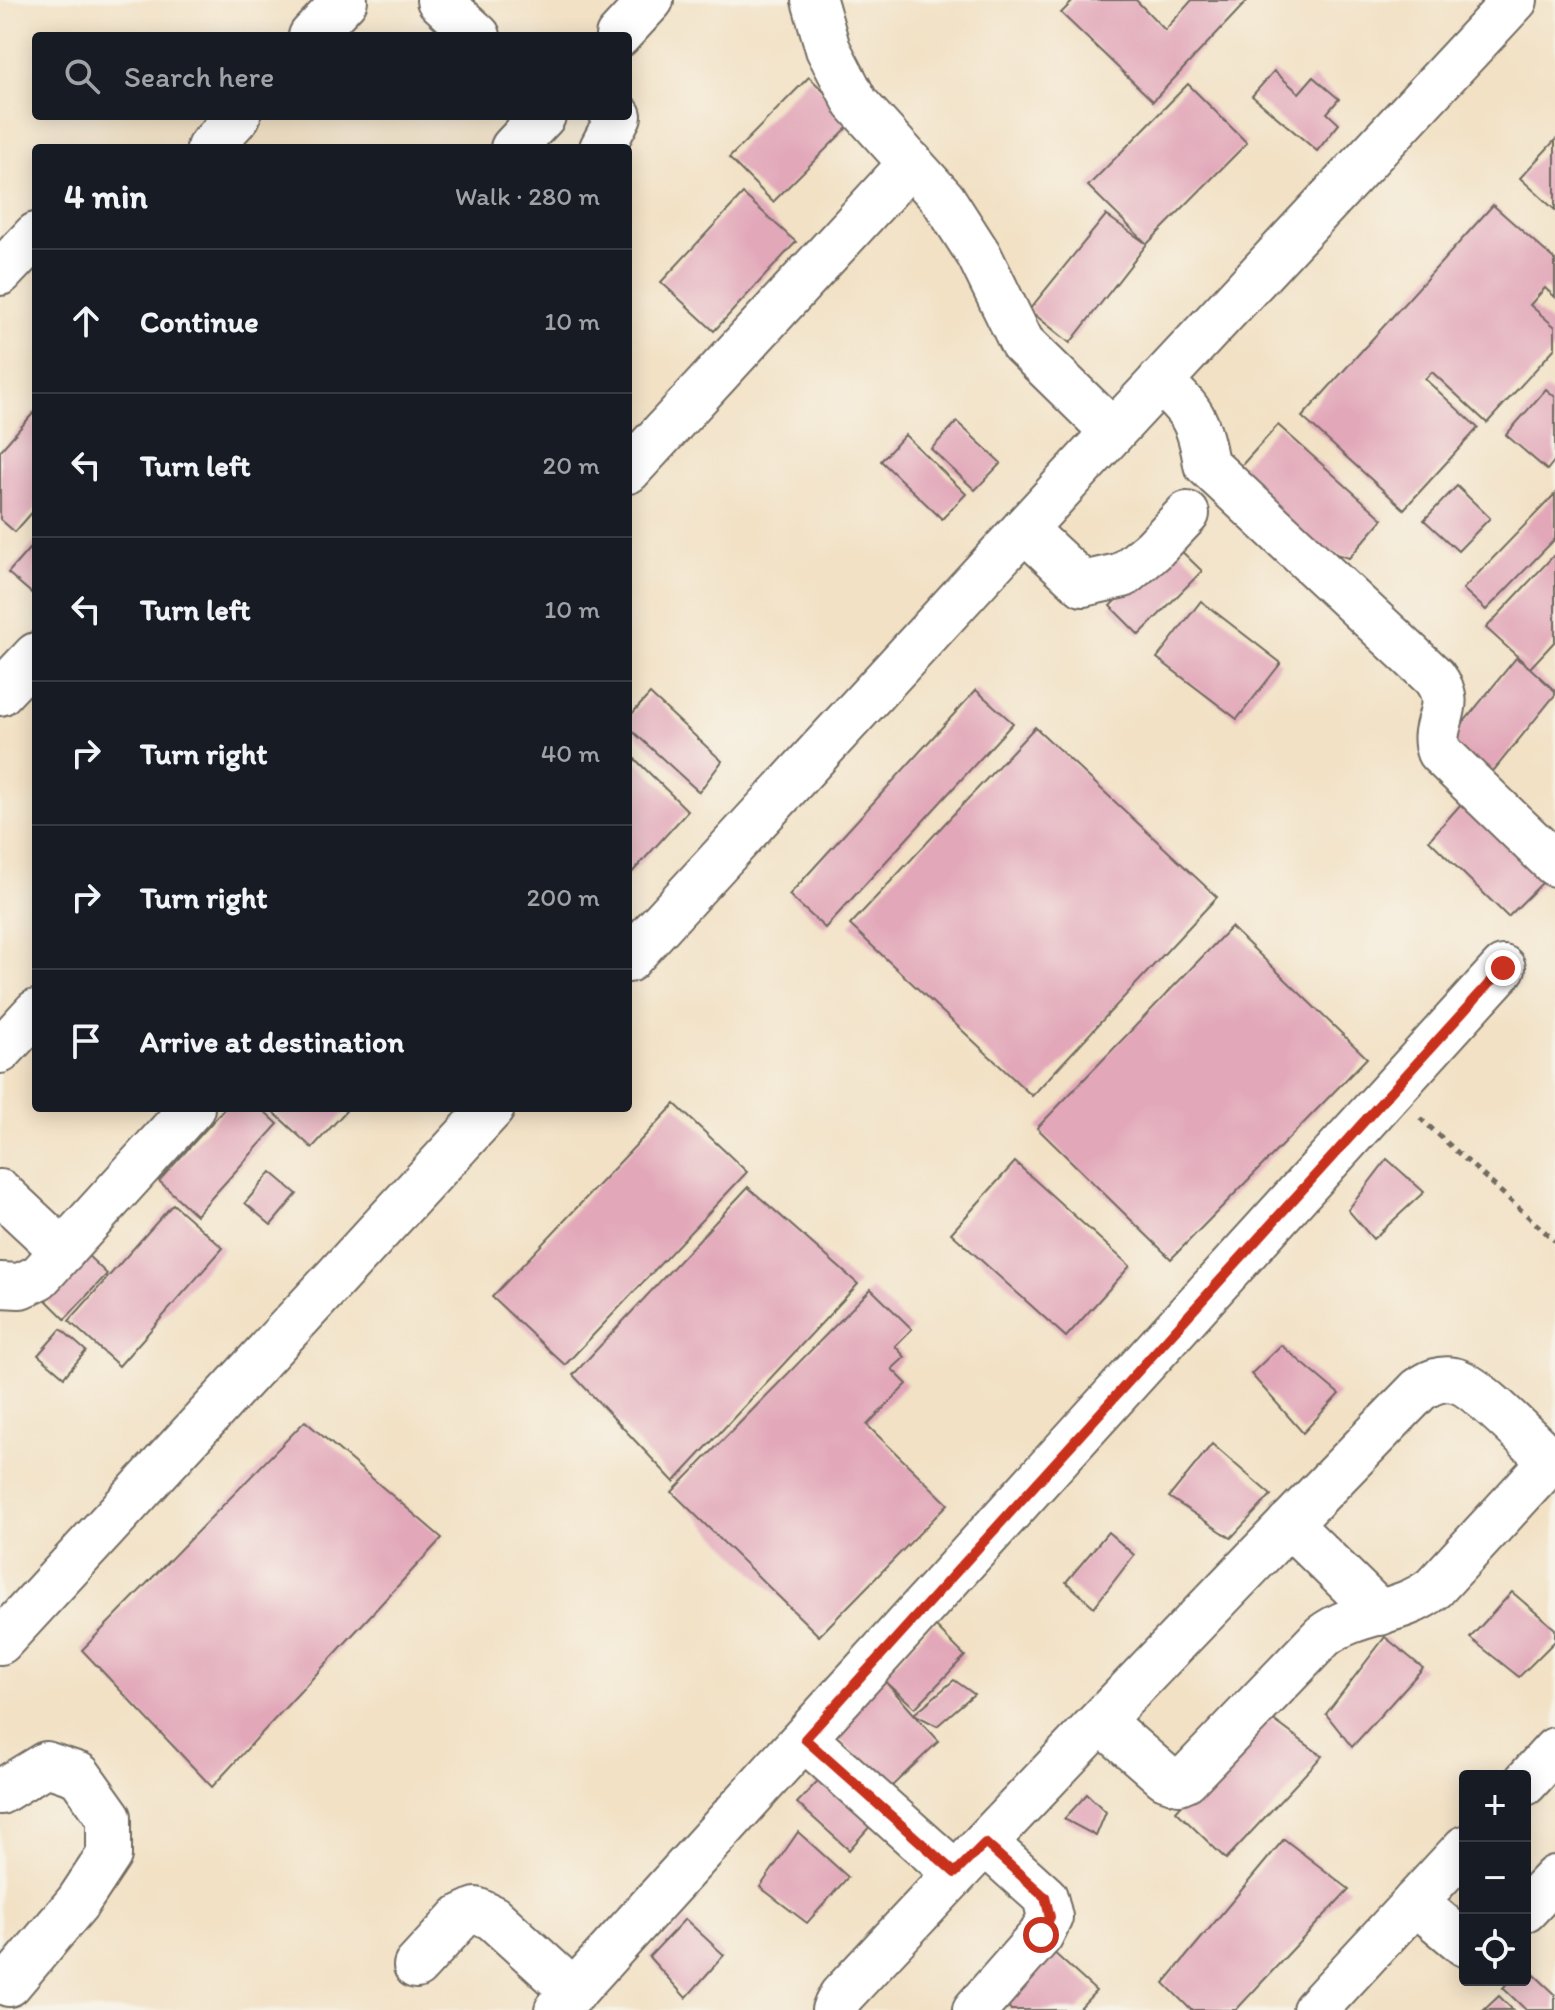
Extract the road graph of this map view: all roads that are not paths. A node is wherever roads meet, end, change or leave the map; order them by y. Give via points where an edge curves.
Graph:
1 (345, 0) edge
2 (439, 0) edge
3 (651, 0) edge
4 (814, 0) edge
5 (1515, 0) edge
6 (315, 32) edge
7 (474, 32) edge
8 (622, 32) edge
9 (234, 120) edge
10 (539, 120) edge
11 (617, 120) edge
12 (213, 144) edge
13 (517, 144) edge
14 (604, 144) edge
15 (911, 163) junction
16 (32, 239) edge
17 (0, 273) edge
18 (1160, 381) junction
19 (1113, 432) junction
20 (632, 467) edge
21 (1187, 514) dead end
22 (1024, 529) junction
23 (32, 659) edge
24 (0, 693) edge
25 (1555, 864) edge
26 (632, 956) edge
27 (1503, 968) dead end
28 (32, 1016) edge
29 (0, 1051) edge
30 (188, 1112) edge
31 (488, 1112) edge
32 (0, 1192) edge
33 (63, 1251) junction
34 (0, 1285) edge
35 (1553, 1459) edge
36 (1289, 1524) junction
37 (1380, 1613) junction
38 (0, 1642) edge
39 (1101, 1721) junction
40 (805, 1739) junction
41 (1555, 1750) edge
42 (1531, 1776) edge
43 (0, 1792) edge
44 (1459, 1854) edge
45 (970, 1858) junction
46 (1555, 1878) edge
47 (1415, 1902) junction
48 (1531, 1904) edge
49 (1459, 1939) edge
50 (416, 1966) dead end
51 (15, 1990) edge
52 (566, 2001) edge
53 (834, 2010) edge
54 (975, 2010) edge
55 (1315, 2010) edge

1 - 6 street
2 - 7 street
3 - 8 street
4 - 15 street via 828,49 856,103
5 - 18 street
9 - 12 street
10 - 13 street
11 - 14 street
15 - 19 street via 943,199 979,255 1022,343
15 - 20 street
16 - 17 street
18 - 19 street
18 - 25 street via 1187,406 1201,432 1206,464 1434,677 1445,711 1436,733 1439,752
19 - 22 street
21 - 22 street via 1123,575 1083,584
22 - 26 street
23 - 24 street
27 - 40 street
28 - 29 street
30 - 33 street
31 - 38 street
32 - 33 street
33 - 34 street via 29,1284
35 - 36 street via 1467,1385 1443,1379 1430,1382
35 - 37 street via 1434,1588 1411,1604
36 - 37 street
36 - 39 street
37 - 39 street via 1346,1621 1323,1636 1179,1782 1165,1777
39 - 45 street
40 - 45 street
40 - 52 street
41 - 42 street
43 - 51 street via 46,1764 79,1775 109,1817 109,1855
44 - 47 street
45 - 53 street via 841,1996
45 - 54 street via 1045,1897 1050,1917 1041,1935
46 - 48 street
47 - 49 street
47 - 55 street
50 - 52 street via 461,1917 476,1910 493,1918

